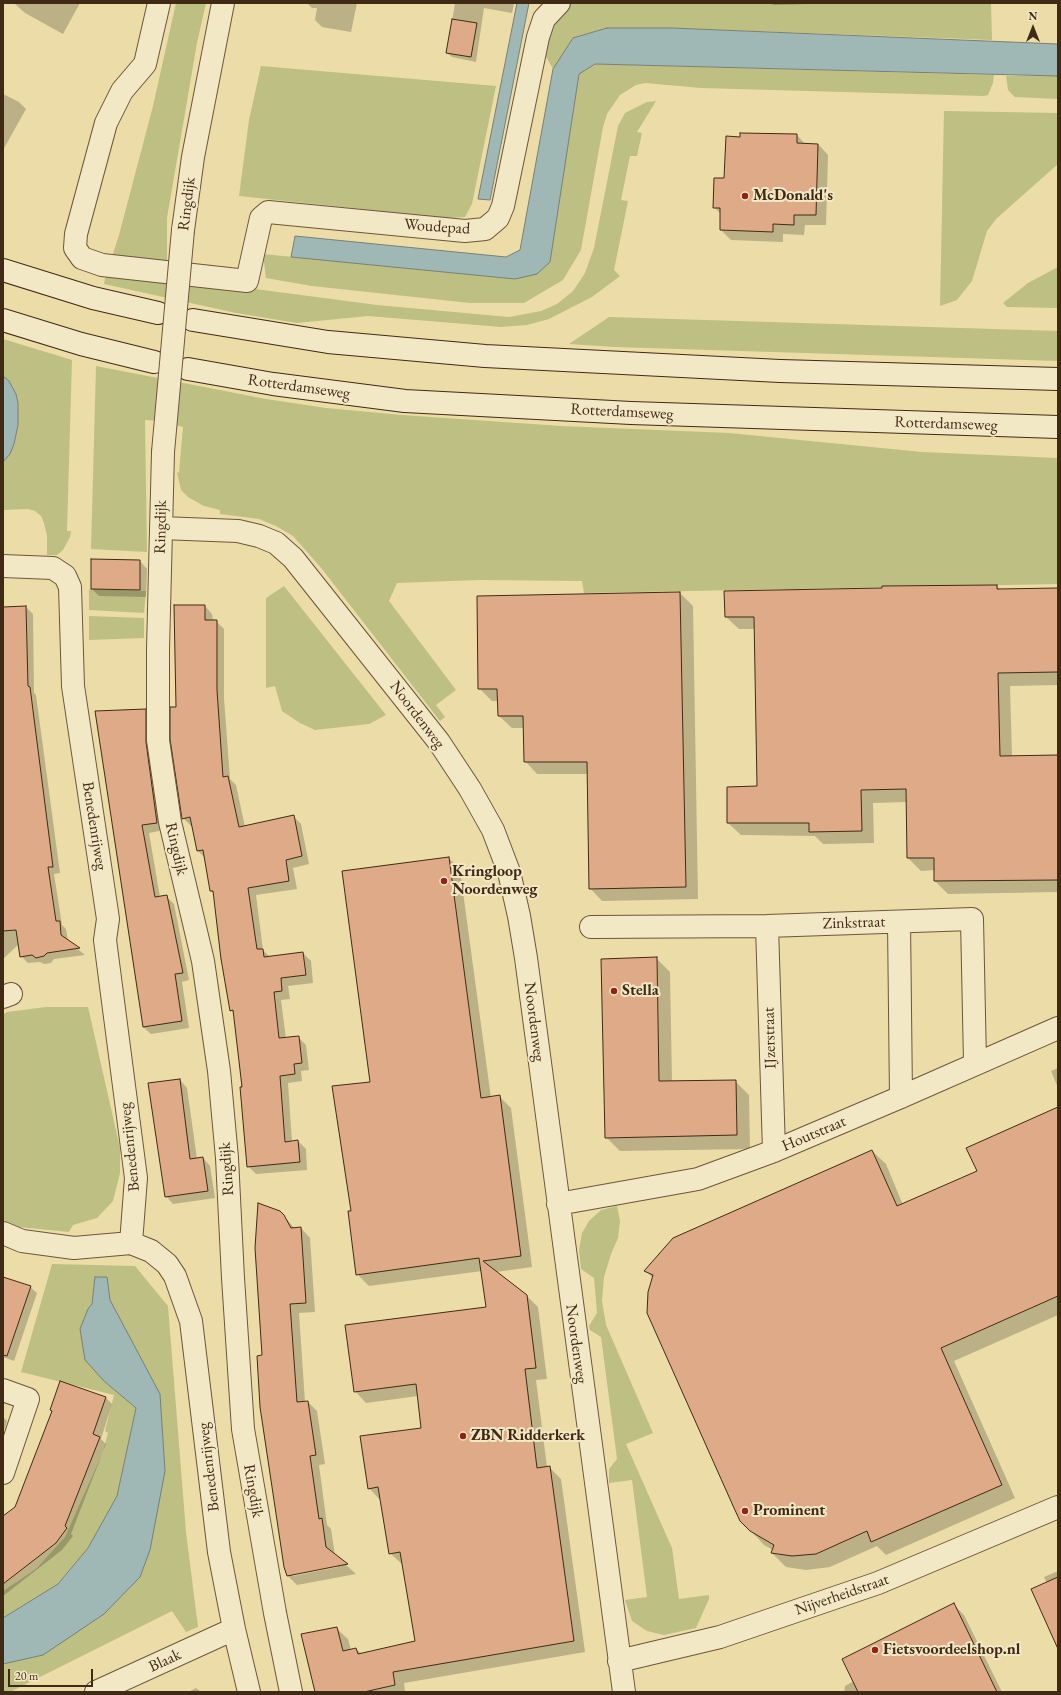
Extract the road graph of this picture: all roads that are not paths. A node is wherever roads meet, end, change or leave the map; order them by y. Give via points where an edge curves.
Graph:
1 (159, 3) edge
2 (223, 3) edge
3 (559, 3) edge
4 (3, 270) edge
5 (158, 313) dead end
6 (3, 320) edge
7 (193, 320) dead end
8 (154, 362) dead end
9 (188, 369) dead end
10 (1058, 379) edge
11 (1058, 427) edge
12 (161, 528) junction
13 (3, 566) edge
14 (899, 922) junction
15 (767, 926) junction
16 (591, 927) dead end
17 (1058, 1028) edge
18 (975, 1063) junction
19 (901, 1097) junction
20 (774, 1151) junction
21 (558, 1204) junction
22 (3, 1233) edge
23 (131, 1243) junction
24 (3, 1390) edge
25 (3, 1473) edge
26 (1058, 1507) edge
27 (234, 1629) junction
28 (619, 1661) junction
29 (96, 1692) edge
30 (249, 1692) edge
31 (291, 1692) edge
32 (624, 1692) edge

1 - 3 street, Woudepad via 145,64 122,91 106,123 76,234 75,248 82,258 102,265 247,281 261,218 268,212 465,231 485,229 498,218 503,206 538,37 544,19
2 - 12 street, Ringdijk, bridge via 193,157 183,230 163,452
4 - 5 street via 93,298
6 - 8 street via 81,344
7 - 10 street via 328,342 485,356 780,371
9 - 11 street, Rotterdamseweg via 273,384 405,401 631,414
12 - 21 street, Noordenweg via 245,532 276,543 293,558 439,742 470,789 493,830 509,872 519,916
12 - 31 street, Ringdijk via 158,740 170,822 203,961 219,1071 227,1158 243,1429
13 - 23 street, Benedenrijweg via 53,568 65,576 70,587 73,686 108,919 105,940 136,1178
14 - 15 street, Zinkstraat
14 - 18 street, Zinkstraat via 972,919
14 - 19 street
15 - 16 street, Zinkstraat
15 - 20 street, IJzerstraat
17 - 18 street, Houtstraat
18 - 19 street, Houtstraat
19 - 20 street, Houtstraat
20 - 21 street, Houtstraat via 698,1179
21 - 28 street, Noordenweg
22 - 23 street via 22,1242 74,1248
23 - 27 street, Benedenrijweg via 151,1251 167,1264 175,1276 191,1321 219,1552
24 - 25 street via 28,1399
26 - 28 street, Nijverheidstraat via 878,1583 720,1637
27 - 29 street, Blaak
27 - 30 street, Benedenrijweg
28 - 32 street, Noordenweg

